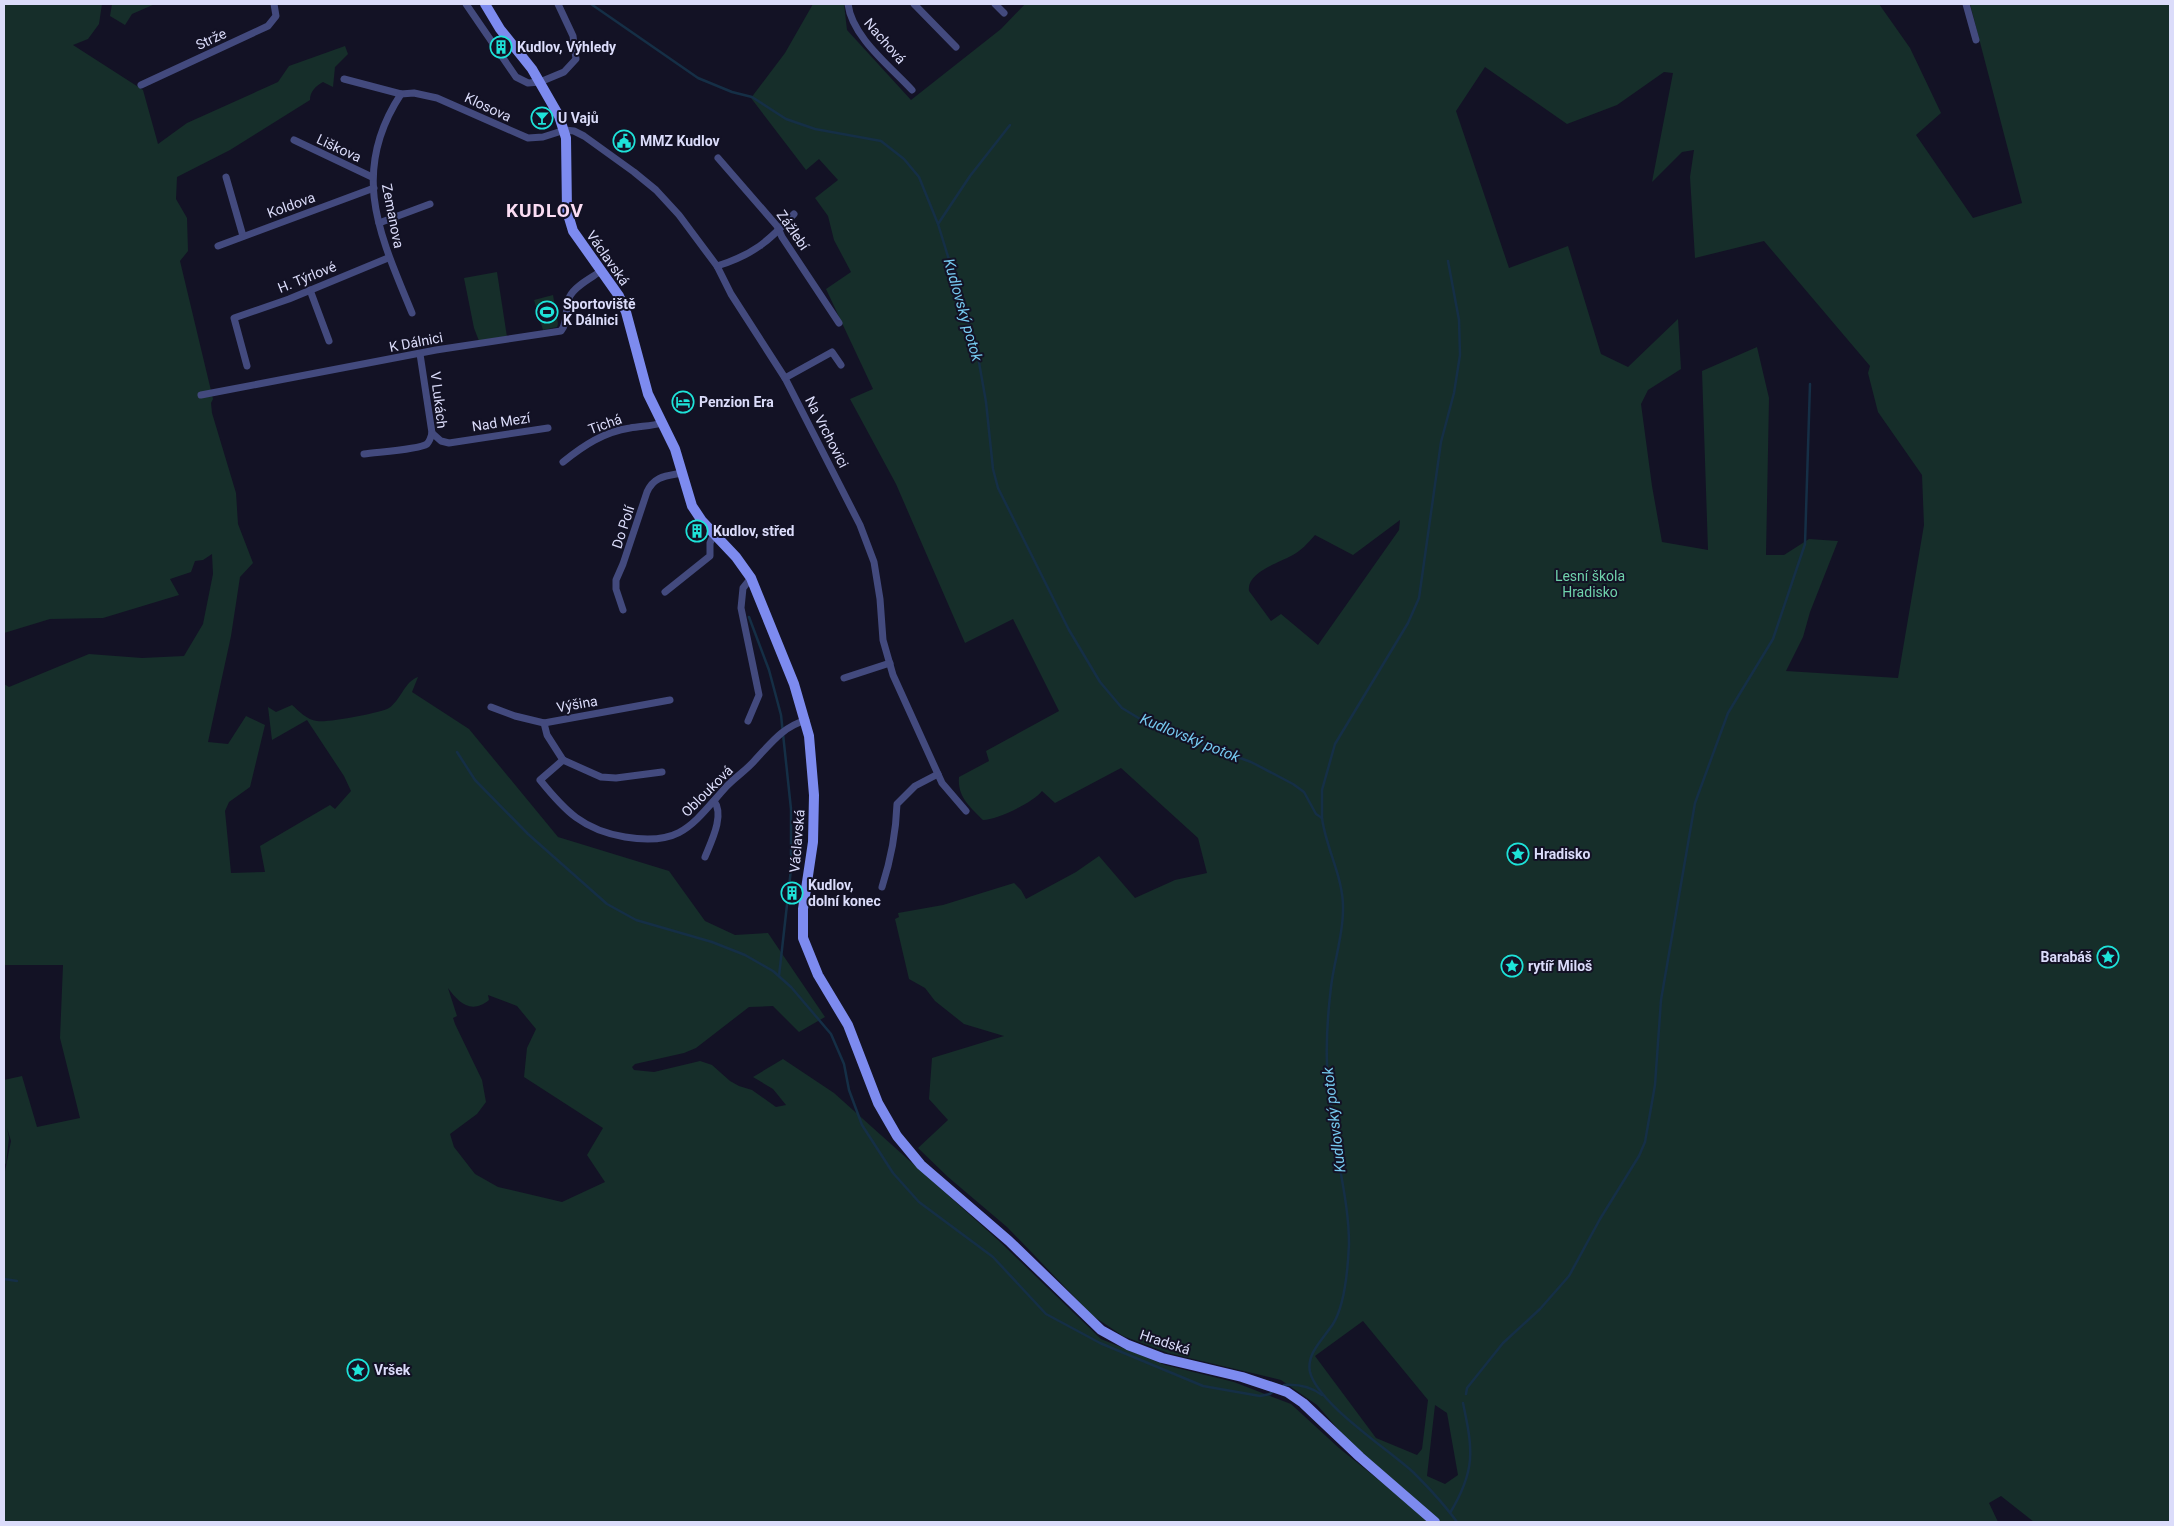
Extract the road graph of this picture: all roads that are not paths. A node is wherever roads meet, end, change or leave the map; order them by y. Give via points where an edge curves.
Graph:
1 (274, 4) edge
2 (466, 4) edge
3 (485, 4) edge
4 (558, 4) edge
5 (848, 4) edge
6 (914, 4) edge
7 (995, 4) edge
8 (1966, 4) edge
9 (1004, 13) dead end
10 (1976, 40) dead end
11 (956, 47) dead end
12 (344, 79) dead end
13 (540, 82) junction
14 (141, 85) dead end
15 (912, 90) dead end
16 (401, 94) junction
17 (565, 130) junction
18 (294, 140) dead end
19 (718, 158) dead end
20 (226, 177) dead end
21 (372, 177) junction
22 (374, 188) junction
23 (430, 204) dead end
24 (794, 214) dead end
25 (379, 223) junction
26 (779, 230) junction
27 (243, 236) junction
28 (218, 246) dead end
29 (388, 258) junction
30 (717, 266) junction
31 (601, 271) junction
32 (310, 290) junction
33 (412, 313) dead end
34 (839, 323) dead end
35 (329, 341) dead end
36 (420, 354) junction
37 (841, 365) dead end
38 (247, 366) dead end
39 (785, 378) junction
40 (201, 395) dead end
41 (662, 423) junction
42 (548, 428) dead end
43 (432, 433) junction
44 (364, 454) dead end
45 (563, 462) dead end
46 (682, 472) junction
47 (714, 534) junction
48 (751, 578) junction
49 (665, 592) dead end
50 (624, 610) dead end
51 (890, 663) junction
52 (844, 678) dead end
53 (670, 700) dead end
54 (491, 706) dead end
55 (806, 720) junction
56 (748, 721) dead end
57 (544, 723) junction
58 (563, 760) junction
59 (662, 772) dead end
60 (938, 774) junction
61 (714, 801) junction
62 (966, 811) dead end
63 (705, 857) dead end
64 (882, 887) dead end
65 (908, 1151) joint
66 (1435, 1522) edge

1 - 14 street, Strže via 276,16 268,26
2 - 13 street via 516,77 528,84
3 - 13 street, Václavská
4 - 13 street via 572,36 576,59 564,72
5 - 15 street, Nachová via 858,32
6 - 11 street
7 - 9 street
8 - 10 street
12 - 16 street, Klosova
13 - 17 street, Václavská
16 - 17 street, Klosova via 436,98 528,138
16 - 21 street, Zemanova via 375,147
17 - 30 street, Na Vrchovici via 584,136 656,190
17 - 31 street, Václavská via 569,222
18 - 21 street, Liškova
19 - 26 street, Zážlebí
20 - 27 street
21 - 22 street, Zemanova
22 - 25 street, Zemanova
22 - 27 street, Koldova
23 - 25 street
24 - 26 street
25 - 29 street, Zemanova
26 - 30 street via 744,257
26 - 34 street, Zážlebí
27 - 28 street, Koldova
29 - 32 street, H. Týrlové
29 - 33 street, Zemanova
30 - 39 street, Na Vrchovici via 731,294
31 - 36 street, K Dálnici via 568,298 565,326 561,331
31 - 41 street, Václavská via 626,312 648,394
32 - 35 street
32 - 38 street, H. Týrlové via 234,318
36 - 40 street, K Dálnici
36 - 43 street, V Lukách
37 - 39 street via 832,352
39 - 51 street, Na Vrchovici via 860,525 874,562 883,640
41 - 45 street, Tichá via 602,435
41 - 46 street, Václavská
42 - 43 street, Nad Mezí via 449,443
43 - 44 street, V Lukách via 426,444
46 - 47 street, Václavská via 692,506
46 - 50 street, Do Polí via 657,478 647,492 616,580
47 - 48 street, Václavská
47 - 49 street via 710,556
48 - 55 street, Václavská
48 - 56 street via 743,588 741,608 759,695
51 - 52 street
51 - 60 street, Na Vrchovici via 910,716
53 - 57 street, Výšina
54 - 57 street, Výšina
55 - 61 street, Oblouková via 777,736
55 - 65 street, Václavská via 813,766 814,818 803,909 804,938 818,975 848,1025 878,1103
57 - 58 street via 547,735
58 - 59 street via 601,777
58 - 61 street, Oblouková via 540,780 570,815 602,832 646,840 670,837 689,828
60 - 62 street, Na Vrchovici
60 - 64 street via 915,786 897,804 892,856
61 - 63 street via 718,813
65 - 66 street, Hradská via 1009,1241 1101,1330 1162,1358 1266,1383 1294,1396

